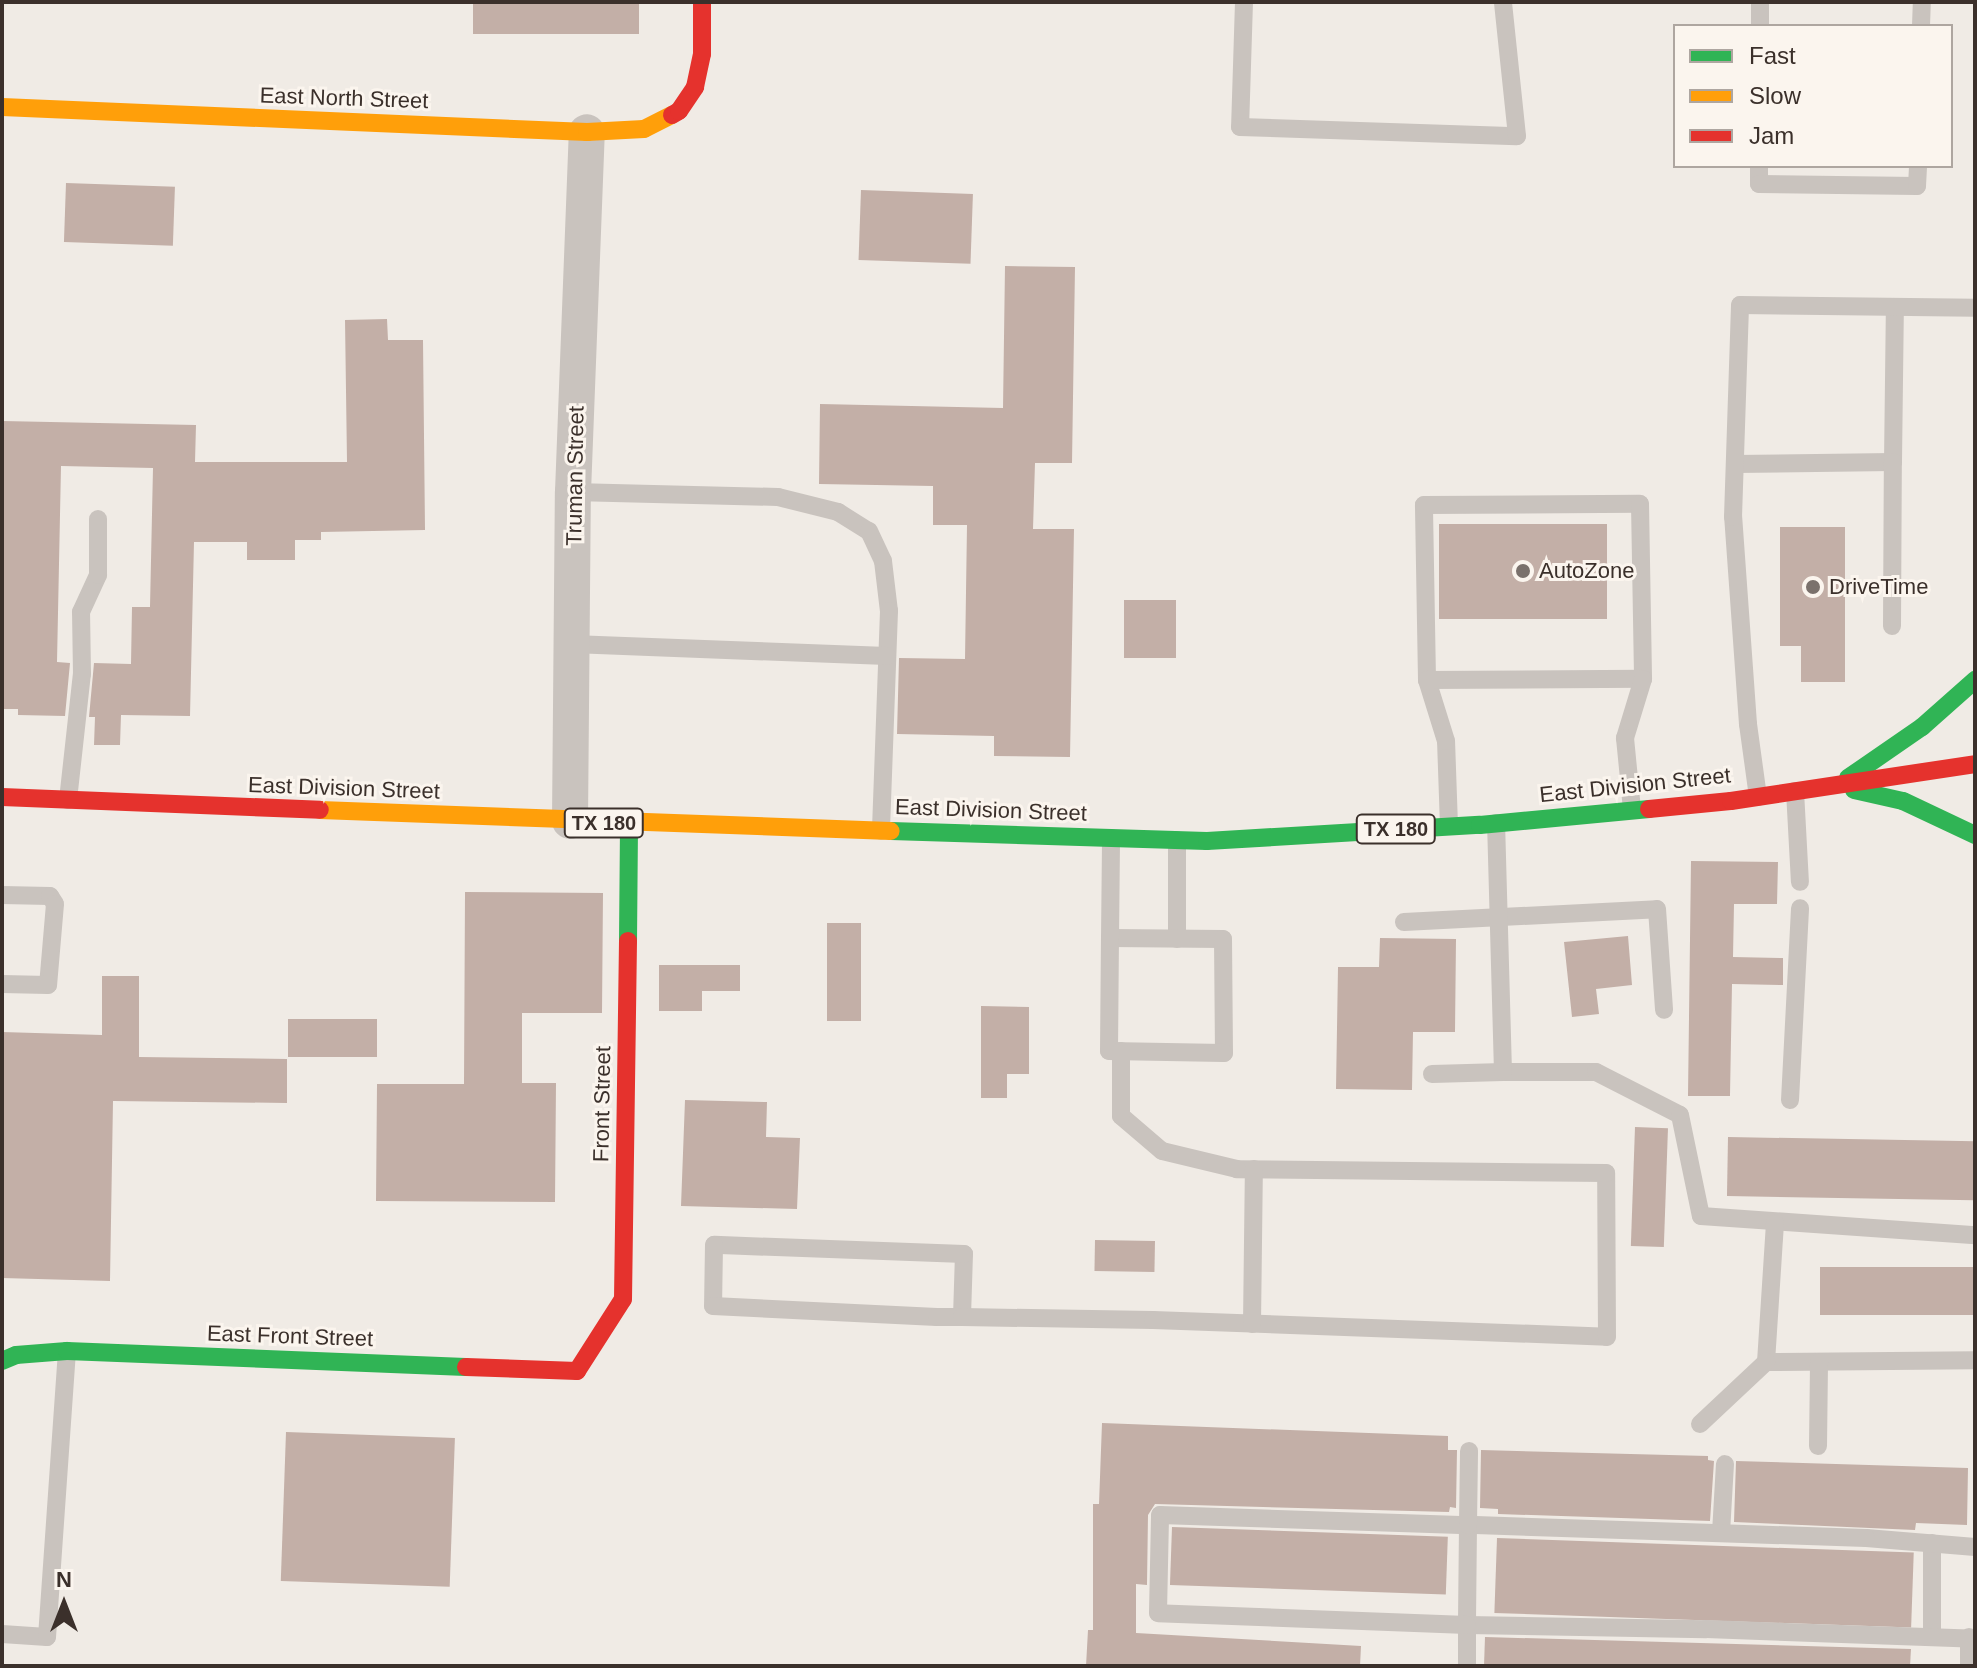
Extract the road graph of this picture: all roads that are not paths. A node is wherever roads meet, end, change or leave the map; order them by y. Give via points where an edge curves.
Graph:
1 (702, 2) edge
2 (1244, 2) edge
3 (1503, 2) edge
4 (1760, 2) edge
5 (1922, 2) edge
6 (1760, 24) edge
7 (1921, 24) edge
8 (2, 107) edge
9 (587, 132) junction
10 (1759, 168) edge
11 (1918, 168) edge
12 (1895, 307) junction
13 (1975, 308) edge
14 (1893, 462) junction
15 (1735, 464) junction
16 (573, 492) junction
17 (98, 519) dead end
18 (1892, 626) dead end
19 (572, 644) junction
20 (887, 656) junction
21 (1643, 679) junction
22 (1427, 680) junction
23 (1975, 680) edge
24 (1975, 764) edge
25 (1836, 786) junction
26 (1795, 791) junction
27 (2, 797) edge
28 (1758, 797) junction
29 (68, 800) junction
30 (1632, 810) junction
31 (570, 821) junction
32 (629, 823) junction
33 (1496, 823) junction
34 (1449, 826) junction
35 (881, 831) junction
36 (1975, 835) edge
37 (1111, 838) junction
38 (1177, 840) junction
39 (1800, 882) dead end
40 (2, 895) edge
41 (1800, 908) dead end
42 (1498, 917) junction
43 (1404, 922) dead end
44 (1110, 938) junction
45 (1177, 939) junction
46 (2, 984) edge
47 (1664, 1010) dead end
48 (1121, 1051) junction
49 (1503, 1072) junction
50 (1432, 1074) dead end
51 (1790, 1100) dead end
52 (1254, 1169) junction
53 (1775, 1223) junction
54 (1975, 1235) edge
55 (962, 1317) junction
56 (1252, 1324) junction
57 (67, 1351) junction
58 (1975, 1360) edge
59 (2, 1361) edge
60 (1766, 1362) junction
61 (1819, 1362) junction
62 (577, 1371) joint
63 (1700, 1424) dead end
64 (1818, 1446) dead end
65 (1469, 1451) dead end
66 (1725, 1464) dead end
67 (1468, 1525) junction
68 (1721, 1533) junction
69 (1932, 1543) junction
70 (1975, 1547) edge
71 (1467, 1625) junction
72 (2, 1634) edge
73 (1932, 1635) junction
74 (1972, 1638) edge
75 (1467, 1666) edge
76 (1969, 1666) edge

1 - 9 main road, East North Street via 702,54 695,87 679,111 644,129
2 - 3 lane via 1240,127 1517,136
4 - 6 lane
5 - 7 lane
8 - 9 main road, East North Street
9 - 16 street, Truman Street
10 - 11 lane via 1759,184 1917,186
12 - 13 lane
12 - 14 lane
12 - 15 lane via 1740,305
14 - 15 lane
14 - 18 lane
15 - 28 lane via 1735,547
16 - 19 street, Truman Street
16 - 20 lane via 778,497 838,512 869,531 883,561
17 - 29 lane via 98,575 81,612 82,674
19 - 20 lane
19 - 31 street, Truman Street
20 - 35 lane
21 - 22 lane
21 - 22 lane via 1640,504 1424,505
21 - 30 lane via 1625,738
22 - 34 lane via 1446,741
23 - 25 main road via 1922,727
24 - 25 main road, East Division Street / TX 180
25 - 26 main road, East Division Street / TX 180
25 - 36 main road via 1903,801
26 - 28 main road, East Division Street / TX 180
26 - 39 lane
27 - 29 main road, East Division Street / TX 180
28 - 30 main road, East Division Street / TX 180
29 - 31 main road, East Division Street / TX 180
30 - 33 main road, East Division Street / TX 180
31 - 32 main road, East Division Street / TX 180
32 - 35 main road, East Division Street / TX 180
32 - 62 main road, Front Street via 623,1299
33 - 34 main road, East Division Street / TX 180
33 - 42 lane
34 - 38 main road, East Division Street / TX 180
35 - 37 main road, East Division Street / TX 180
37 - 38 main road, East Division Street / TX 180
37 - 44 lane
38 - 45 lane
40 - 46 lane via 50,896 55,904 48,985
41 - 51 lane
42 - 43 lane
42 - 47 lane via 1657,909
42 - 49 lane
44 - 45 lane
44 - 48 lane via 1109,1051
45 - 48 lane via 1223,939 1224,1053
48 - 52 lane via 1121,1116 1162,1151
49 - 50 lane
49 - 53 lane via 1596,1072 1680,1115 1701,1216
52 - 56 lane
52 - 56 lane via 1606,1173 1607,1337
53 - 54 lane
53 - 60 lane
55 - 55 lane via 713,1306 714,1245 964,1254
55 - 56 lane
57 - 59 main road, East Front Street
57 - 62 main road, East Front Street
57 - 72 lane via 47,1637
58 - 61 lane
60 - 61 lane
60 - 63 lane
61 - 64 lane
65 - 67 lane
66 - 68 lane
67 - 68 lane
67 - 71 lane
67 - 71 lane via 1160,1515 1158,1613
68 - 69 lane
69 - 70 lane
69 - 73 lane
71 - 73 lane
71 - 75 lane
73 - 74 lane
74 - 76 lane

